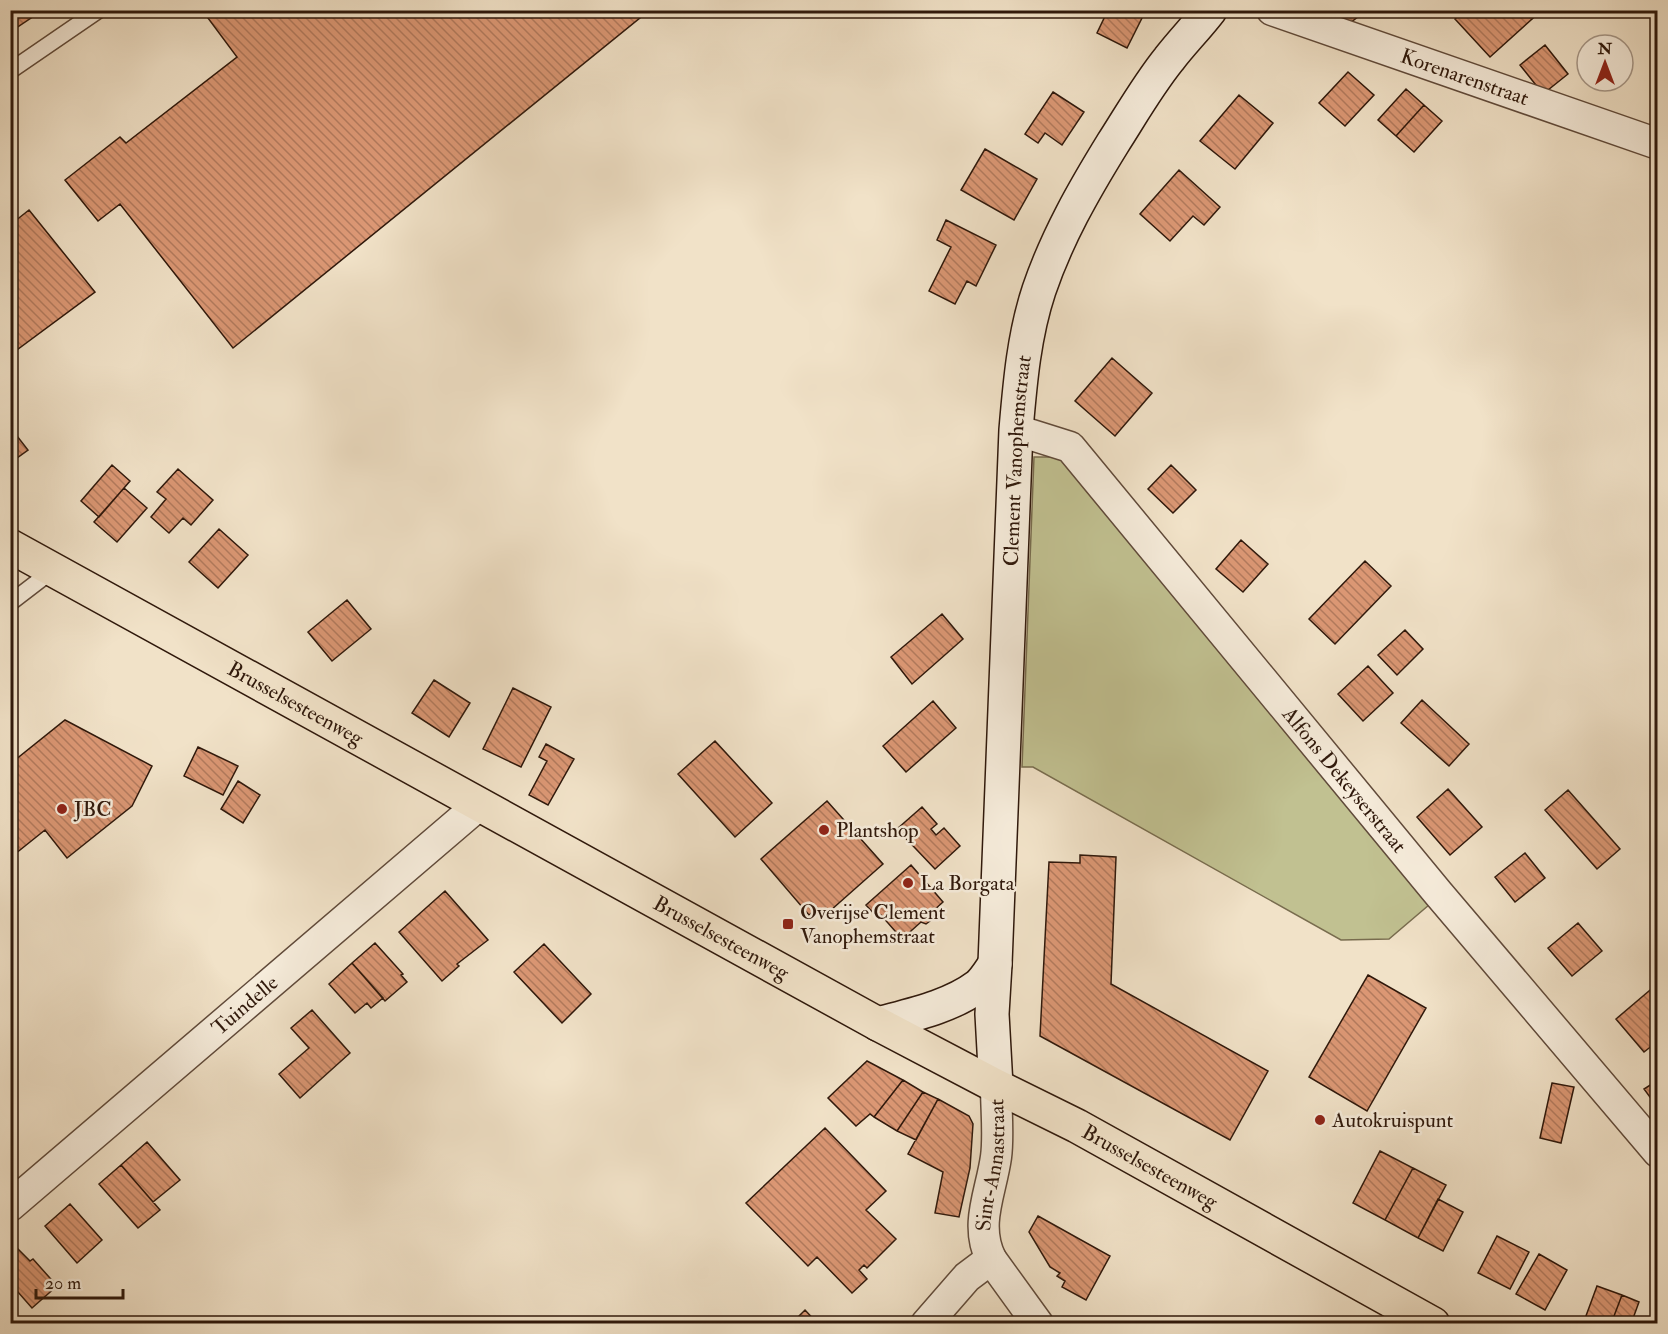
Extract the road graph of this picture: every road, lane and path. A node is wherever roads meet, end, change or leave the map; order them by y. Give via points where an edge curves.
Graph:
1 (99, 10) edge
2 (1210, 10) edge
3 (1272, 10) edge
4 (10, 71) edge
5 (1658, 144) edge
6 (1016, 430) junction
7 (10, 546) edge
8 (53, 570) junction
9 (10, 603) edge
10 (480, 804) junction
11 (995, 964) junction
12 (878, 1024) junction
13 (996, 1086) junction
14 (1658, 1152) edge
15 (10, 1206) edge
16 (991, 1258) junction
17 (926, 1323) edge
18 (1038, 1323) edge
19 (1433, 1323) edge

1 - 4 lane
2 - 6 street, Clement Vanophemstraat via 1168,59 1066,223 1038,291 1021,372
3 - 5 street, Korenarenstraat
6 - 11 street, Clement Vanophemstraat
6 - 14 street, Alfons Dekeyserstraat via 1070,447 1423,875
7 - 8 main road, Brusselsesteenweg
8 - 9 lane
8 - 10 main road, Brusselsesteenweg
10 - 12 main road, Brusselsesteenweg
10 - 15 street, Tuindelle
11 - 12 street via 979,985 962,996
11 - 13 street, Clement Vanophemstraat via 992,1014
12 - 13 main road, Brusselsesteenweg
13 - 16 street, Sint-Annastraat via 996,1156 982,1224
13 - 19 main road, Brusselsesteenweg
16 - 17 street, Sint-Annastraat via 967,1277
16 - 18 street

